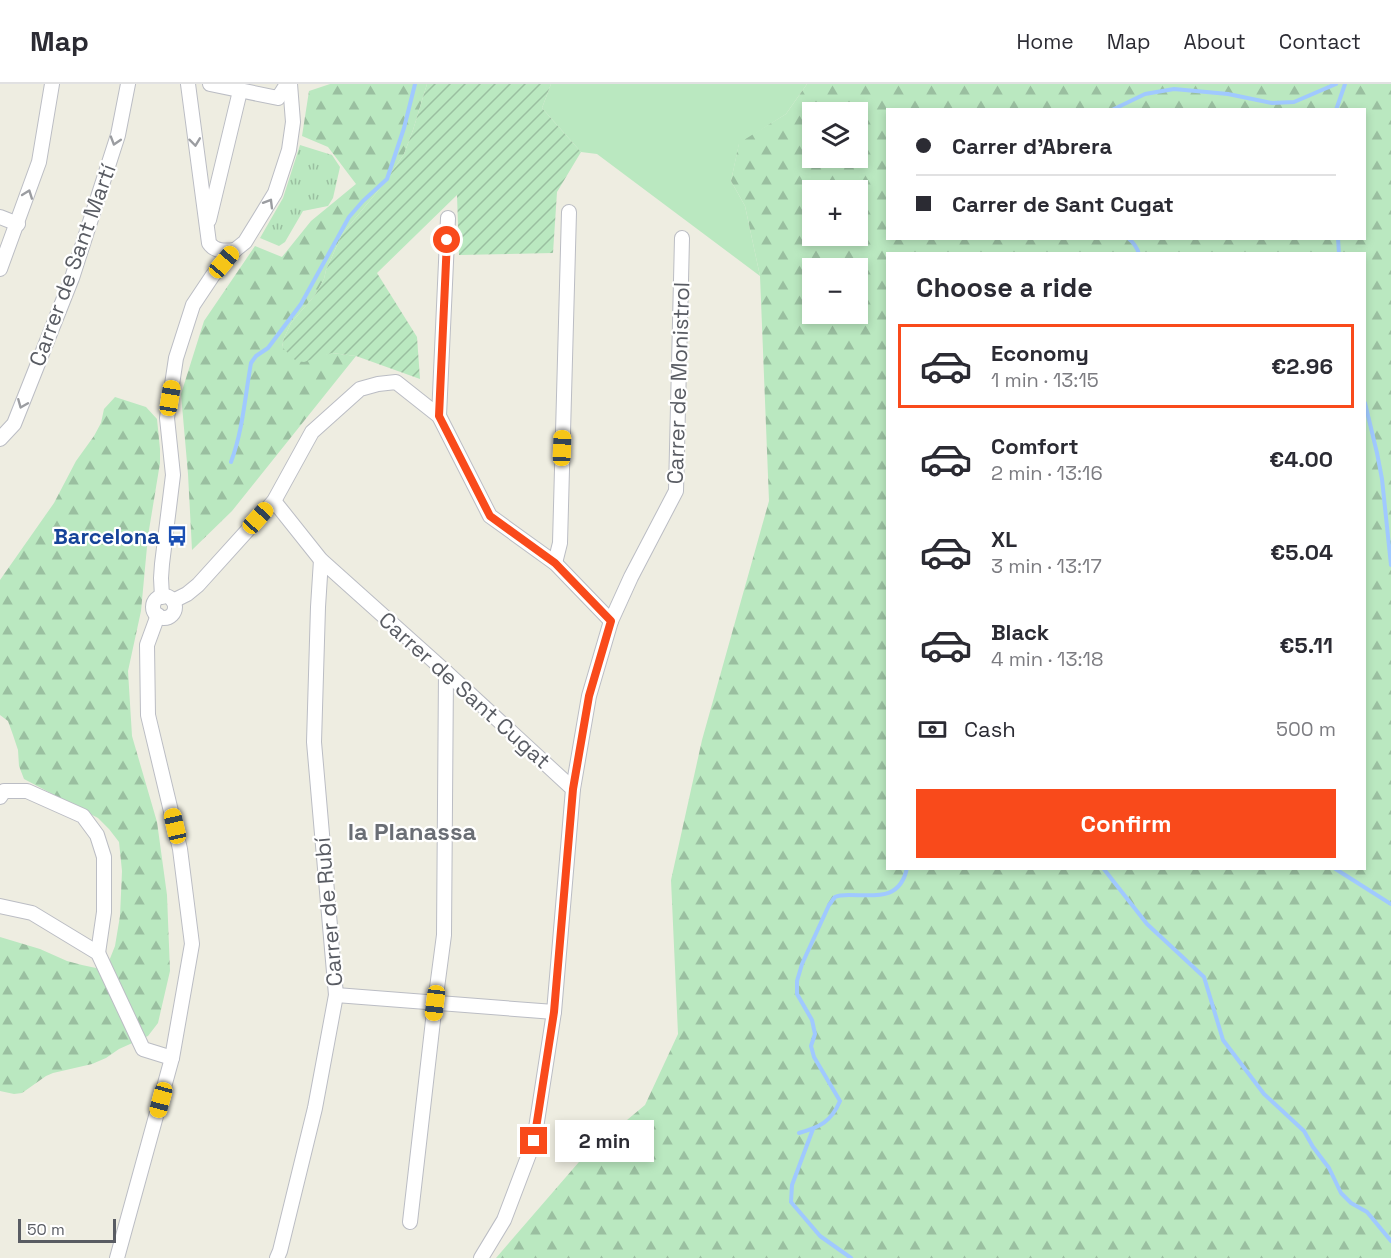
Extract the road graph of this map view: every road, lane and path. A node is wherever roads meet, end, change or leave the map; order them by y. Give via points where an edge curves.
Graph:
1 (52, 84) edge
2 (128, 84) edge
3 (188, 84) edge
4 (210, 84) edge
5 (288, 84) edge
6 (240, 91) junction
7 (278, 98) junction
8 (292, 105) junction
9 (569, 212) dead end
10 (0, 217) edge
11 (448, 218) dead end
12 (18, 224) junction
13 (206, 230) junction
14 (682, 238) dead end
15 (212, 248) junction
16 (235, 250) junction
17 (0, 268) edge
18 (213, 275) junction
19 (439, 416) junction
20 (0, 439) edge
21 (273, 501) junction
22 (321, 560) junction
23 (555, 563) junction
24 (168, 599) junction
25 (611, 621) junction
26 (446, 672) junction
27 (573, 789) junction
28 (0, 797) edge
29 (0, 906) edge
30 (98, 953) junction
31 (336, 995) junction
32 (435, 1003) junction
33 (554, 1012) junction
34 (172, 1058) junction
35 (410, 1222) dead end
36 (117, 1258) edge
37 (277, 1258) edge
38 (481, 1258) edge

12 -> 1 street via 39,162
2 -> 20 street, Carrer de Sant Martí via 117,135 72,278 14,424
3 -> 13 street
4 - 6 street
5 - 7 street
5 - 8 street
6 - 7 street
6 - 13 street
7 - 8 street
16 -> 8 street via 245,242 275,193 289,150
9 - 23 street via 560,543
10 - 12 street
11 - 19 street
12 - 17 street
13 - 15 street
14 - 25 street, Carrer de Monistrol via 676,491
15 - 16 street
15 - 18 street
16 - 18 street
18 - 24 street via 193,305 176,357 166,418 173,475 161,578
19 - 21 street via 396,382 360,389 312,432
19 - 23 street via 490,516
21 - 22 street, Carrer de Sant Cugat
21 - 24 street via 198,585 187,594
22 - 26 street, Carrer de Sant Cugat
22 - 31 street, Carrer de Rubí via 314,742
23 - 25 street
24 - 34 street via 175,609 171,615 158,615 147,645 148,715 180,849 192,944
25 - 27 street, Carrer de Monistrol via 589,696
26 - 27 street, Carrer de Sant Cugat
26 - 32 street via 444,935
27 - 33 street
28 - 30 street via 4,791 27,791 83,816 97,835 104,857 105,912
29 - 30 street via 32,913
30 - 34 street via 142,1049
31 - 32 street
31 - 37 street, Carrer de Rubí via 315,1108
32 - 33 street
32 - 35 street
33 - 38 street via 534,1141 504,1220
34 - 36 street

